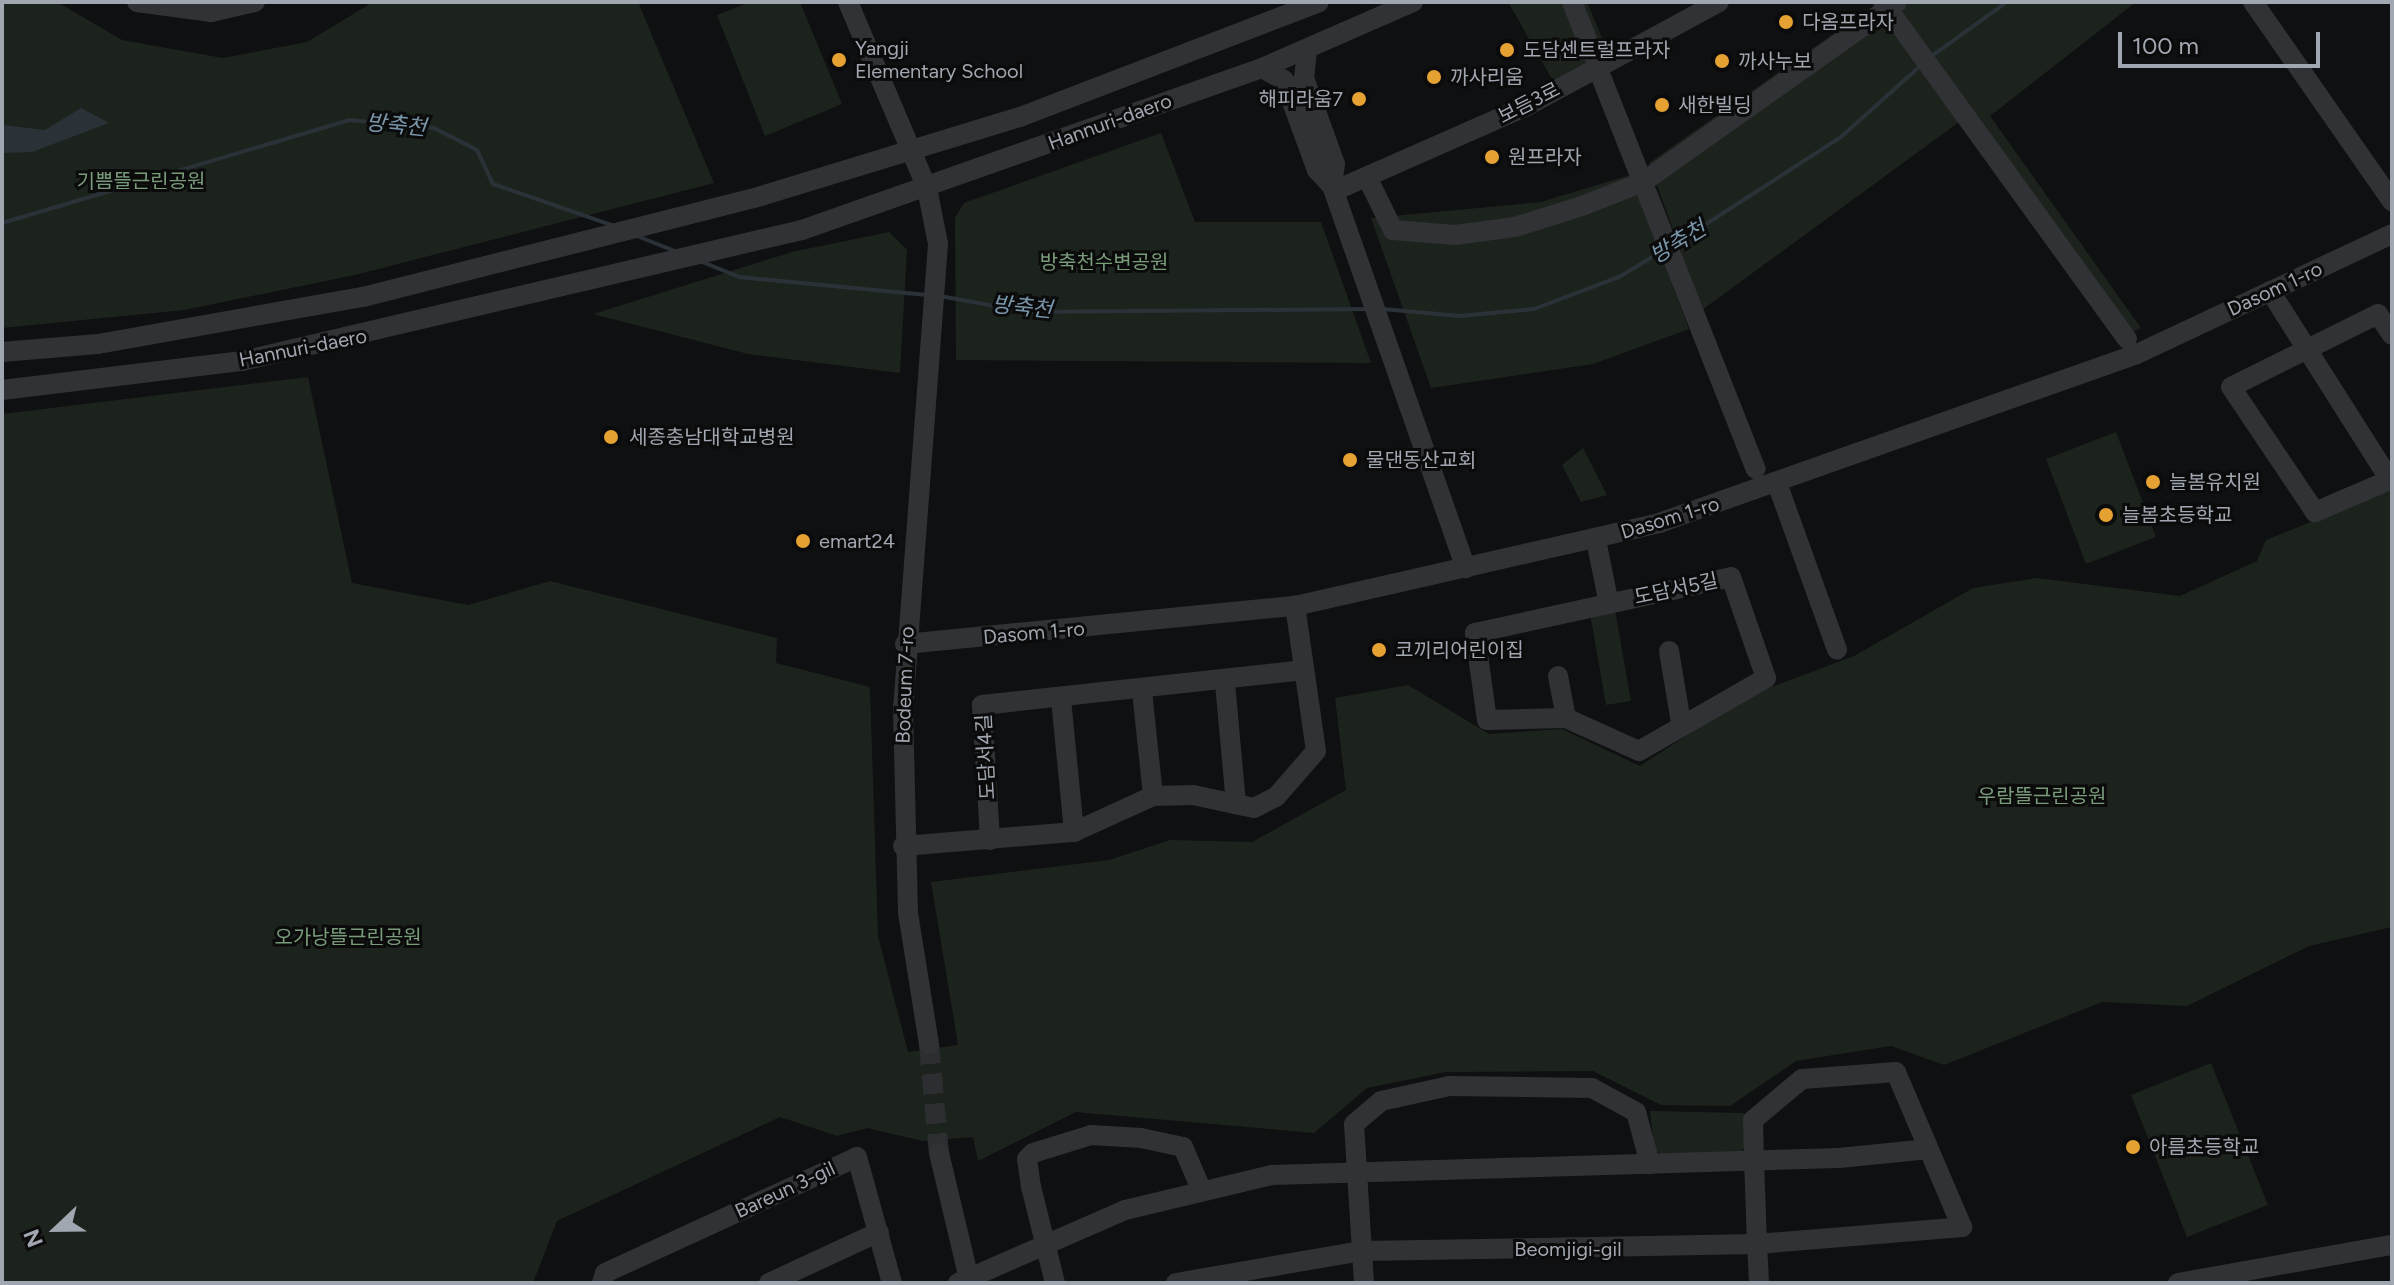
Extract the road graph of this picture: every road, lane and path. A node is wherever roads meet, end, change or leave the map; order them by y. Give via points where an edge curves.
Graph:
1 (137, 2) edge
2 (255, 2) edge
3 (848, 2) edge
4 (1319, 2) edge
5 (1413, 2) edge
6 (1572, 2) edge
7 (1719, 2) edge
8 (2253, 2) edge
9 (1889, 4) edge
10 (187, 7) edge
11 (1272, 11) edge
12 (1307, 50) junction
13 (1593, 55) dead end
14 (1262, 68) junction
15 (1602, 79) dead end
16 (914, 156) junction
17 (1367, 177) junction
18 (1643, 182) junction
19 (927, 188) junction
20 (1333, 188) junction
21 (2392, 201) edge
22 (2392, 234) edge
23 (2270, 291) junction
24 (2392, 335) edge
25 (2127, 339) dead end
26 (2304, 349) junction
27 (2, 352) edge
28 (2, 390) edge
29 (1756, 469) dead end
30 (2391, 479) edge
31 (1777, 483) junction
32 (1596, 540) junction
33 (1466, 568) junction
34 (1609, 604) junction
35 (1295, 606) junction
36 (905, 644) junction
37 (1837, 650) dead end
38 (1669, 651) dead end
39 (1304, 670) junction
40 (1558, 676) dead end
41 (1225, 683) junction
42 (1142, 691) junction
43 (1061, 699) junction
44 (1566, 718) junction
45 (1681, 723) junction
46 (1153, 796) junction
47 (1236, 805) junction
48 (1074, 832) junction
49 (990, 840) junction
50 (903, 846) junction
51 (929, 1044) tunnel mouth
52 (1929, 1149) junction
53 (939, 1153) tunnel mouth
54 (1754, 1161) junction
55 (1650, 1164) junction
56 (1357, 1167) junction
57 (1201, 1189) junction
58 (879, 1232) junction
59 (1044, 1243) junction
60 (1757, 1244) junction
61 (2392, 1245) edge
62 (1362, 1251) junction
63 (966, 1281) edge
64 (602, 1283) edge
65 (769, 1283) edge
66 (892, 1283) edge
67 (1055, 1283) edge
68 (1176, 1283) edge
69 (1364, 1283) edge
70 (1759, 1283) edge
71 (2178, 1283) edge

1 - 10 street
2 - 10 street
3 - 16 street
4 - 11 street, Hannuri-daero
5 - 12 street, Hannuri-daero
6 - 13 street
7 - 17 street, 보듬3로 via 1527,106
8 - 21 street
9 - 18 street
9 - 25 street
11 - 16 street, Hannuri-daero via 1145,73
12 - 14 street, Hannuri-daero
12 - 20 street via 1304,78 1335,164
14 - 19 street, Hannuri-daero
14 - 20 street via 1284,80 1317,170
15 - 18 street
16 - 19 street
16 - 27 street, Hannuri-daero via 363,297 98,344
17 - 18 street via 1393,230 1455,235 1515,227
17 - 20 street, 보듬3로
18 - 29 street
19 - 28 street, Hannuri-daero via 802,230 242,361
19 - 36 street, Bodeum 7-ro via 938,244 937,326
20 - 33 street
22 - 23 street, Dasom 1-ro
23 - 26 street via 2284,304
23 - 31 street, Dasom 1-ro via 2137,354
24 - 26 street via 2378,314
26 - 30 street
26 - 30 street via 2231,387 2315,512
31 - 32 street, Dasom 1-ro
31 - 37 street
32 - 33 street, Dasom 1-ro
32 - 34 street, 도담서5길
33 - 35 street, Dasom 1-ro
34 - 44 street, 도담서5길 via 1475,633 1487,720
34 - 45 street, 도담서5길 via 1731,577 1766,678
35 - 36 street, Dasom 1-ro
35 - 39 street
36 - 50 street, Bodeum 7-ro
38 - 45 street
39 - 41 street, 도담서4길
39 - 47 street via 1316,751 1276,797 1254,808
40 - 44 street
41 - 42 street, 도담서4길
41 - 47 street
42 - 43 street, 도담서4길
42 - 46 street
43 - 48 street
43 - 49 street, 도담서4길 via 982,705
44 - 45 street, 도담서5길 via 1639,751
46 - 47 street via 1193,795
46 - 48 street
48 - 49 street
49 - 50 street
50 - 51 street, Bodeum 7-ro
52 - 54 street
52 - 54 street via 1896,1072 1802,1079 1753,1120
52 - 60 street, Beomjigi-gil via 1962,1227
53 - 63 street
54 - 55 street
54 - 60 street
55 - 56 street
55 - 56 street via 1646,1128 1636,1112 1592,1088 1504,1085 1449,1086 1381,1101 1354,1124
56 - 57 street
56 - 62 street
57 - 59 street
57 - 59 street via 1183,1147 1105,1134 1067,1140 1027,1159
58 - 64 street, Bareun 3-gil via 857,1157 605,1273
58 - 65 street
58 - 66 street, Bareun 3-gil
59 - 63 street
59 - 67 street
60 - 62 street, Beomjigi-gil
60 - 70 street
61 - 71 street
62 - 68 street, Beomjigi-gil
62 - 69 street

